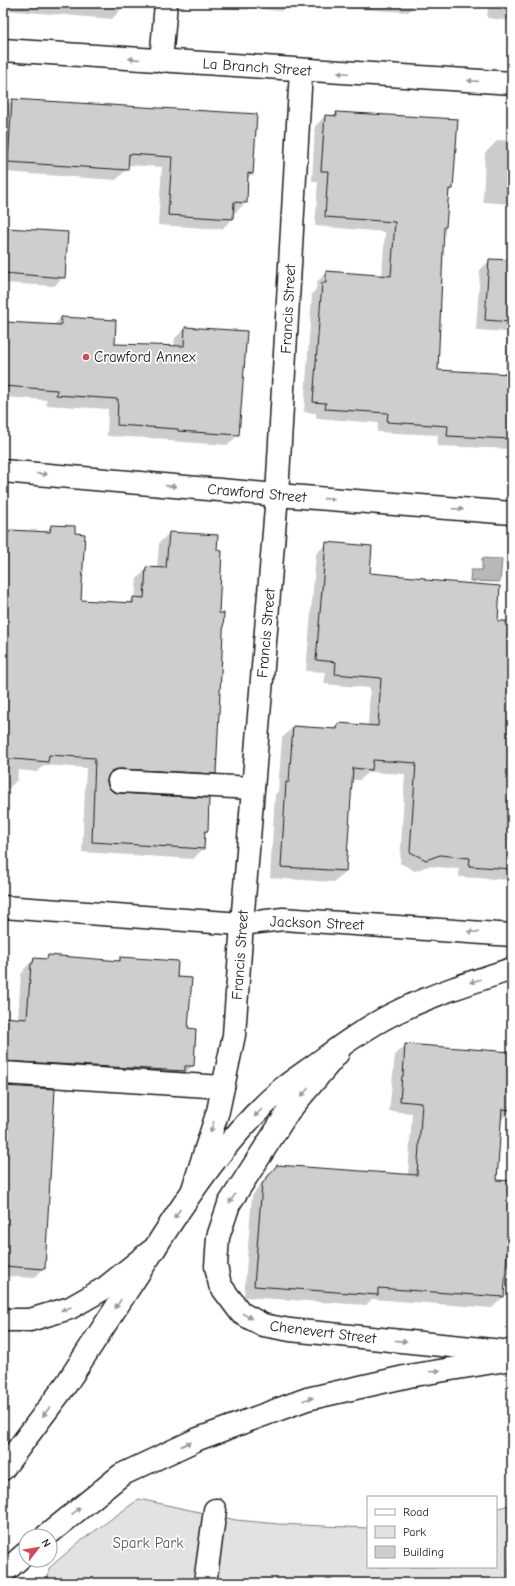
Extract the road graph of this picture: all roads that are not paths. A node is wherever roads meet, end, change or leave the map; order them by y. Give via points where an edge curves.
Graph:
1 (166, 3) edge
2 (3, 50) edge
3 (162, 61) junction
4 (302, 70) junction
5 (512, 83) edge
6 (3, 471) edge
7 (277, 496) junction
8 (512, 513) edge
9 (119, 781) dead end
10 (253, 788) junction
11 (3, 907) edge
12 (242, 924) junction
13 (512, 935) edge
14 (512, 969) edge
15 (348, 1041) junction
16 (3, 1073) edge
17 (223, 1087) junction
18 (192, 1189) junction
19 (155, 1248) junction
20 (3, 1320) edge
21 (512, 1352) edge
22 (512, 1359) edge
23 (3, 1469) edge
24 (215, 1510) dead end
25 (56, 1528) edge
26 (18, 1560) edge
27 (3, 1573) edge
28 (205, 1583) edge

1 - 3 main road
3 -> 2 main road, La Branch Street
3 - 4 main road, La Branch Street
5 -> 4 main road, La Branch Street
4 - 7 main road, Francis Street
6 -> 7 main road, Crawford Street
7 -> 8 main road, Crawford Street
7 - 10 main road, Francis Street
9 - 10 main road
10 - 12 main road, Francis Street
11 - 12 main road, Jackson Street
13 -> 12 main road, Jackson Street via 283,919
12 - 17 main road, Francis Street via 234,1035
14 -> 15 main road via 464,984 401,1010
15 -> 18 main road via 273,1098 223,1150
15 -> 21 main road, Chenevert Street via 288,1112 228,1204 218,1237 216,1266 220,1285 241,1313 264,1325 290,1330
16 - 17 main road
17 -> 18 main road, Francis Street via 218,1111
18 -> 19 main road
19 -> 20 main road via 105,1288 70,1308 30,1320
19 -> 23 main road via 65,1386
25 -> 22 main road via 121,1475 198,1438 307,1399 409,1376
24 - 28 main road
26 - 27 main road

